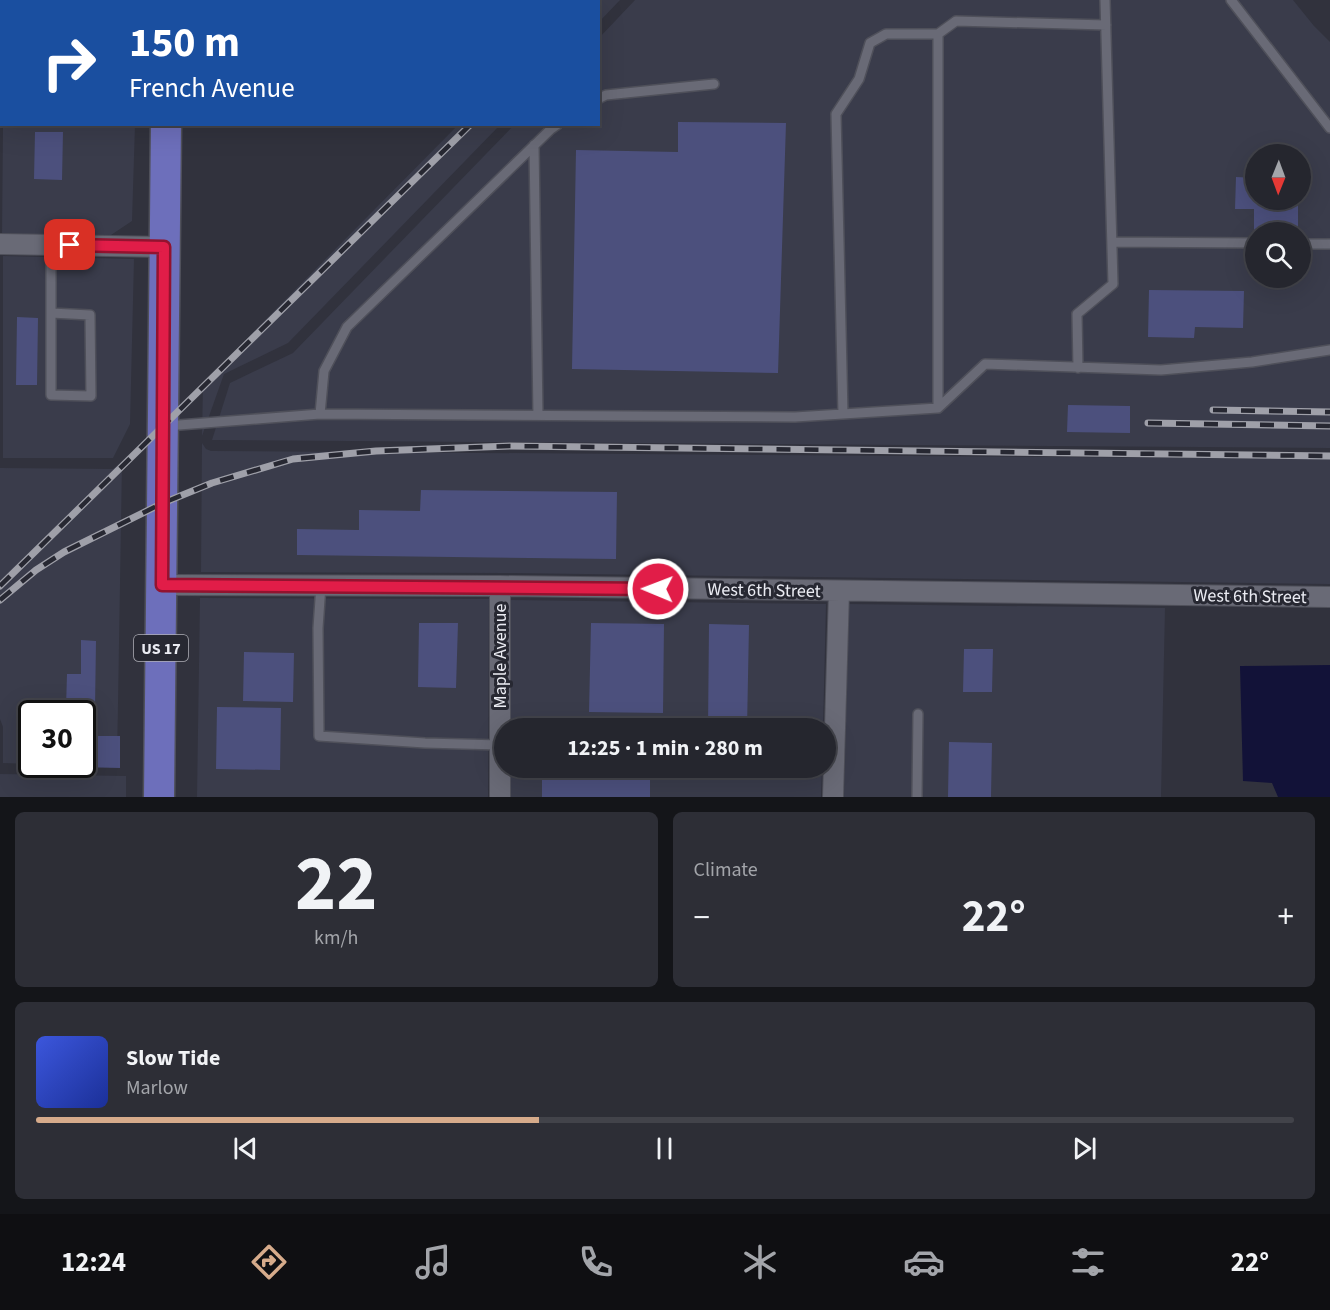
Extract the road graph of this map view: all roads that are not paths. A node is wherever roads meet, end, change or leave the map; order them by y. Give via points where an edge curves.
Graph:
1 (1105, 0) edge
2 (1231, 0) edge
3 (1106, 25) junction
4 (938, 34) junction
5 (714, 84) dead end
6 (600, 98) edge
7 (166, 126) edge
8 (556, 126) edge
9 (1330, 128) edge
10 (534, 145) junction
11 (1112, 242) junction
12 (1245, 243) edge
13 (1311, 243) edge
14 (0, 244) edge
15 (1330, 244) edge
16 (51, 245) junction
17 (164, 247) junction
18 (51, 313) junction
19 (1330, 350) edge
20 (1078, 368) junction
21 (938, 408) junction
22 (320, 414) junction
23 (843, 414) junction
24 (538, 415) junction
25 (163, 426) junction
26 (162, 585) junction
27 (321, 585) junction
28 (500, 586) junction
29 (838, 591) junction
30 (1330, 597) edge
31 (918, 714) dead end
32 (500, 718) edge
33 (494, 745) edge
34 (500, 778) edge
35 (159, 797) edge
36 (500, 797) edge
37 (833, 797) edge
38 (917, 797) edge

1 - 3 lane
2 - 9 lane
3 - 4 lane via 956,21
3 - 11 lane
4 - 21 lane
4 - 23 lane via 886,34 870,43 859,78 836,114
5 - 6 lane
7 - 17 main road, US 17
8 - 10 lane
10 - 22 lane via 347,327 324,372
10 - 24 lane
11 - 12 lane
11 - 20 lane via 1113,284 1077,314
13 - 15 lane
14 - 16 street
16 - 17 street
16 - 18 lane
17 - 25 main road, US 17
18 - 18 lane via 51,395 91,396 90,315
19 - 20 lane via 1161,370
20 - 21 lane via 985,364
21 - 23 lane
22 - 24 lane
22 - 25 lane
23 - 24 lane
25 - 26 main road, US 17
26 - 27 street, West 6th Street
26 - 35 main road, US 17
27 - 28 street, West 6th Street
27 - 33 lane via 319,736
28 - 29 street, West 6th Street
28 - 32 street, Maple Avenue
29 - 30 street, West 6th Street
29 - 37 street
31 - 38 lane
34 - 36 street, Maple Avenue

